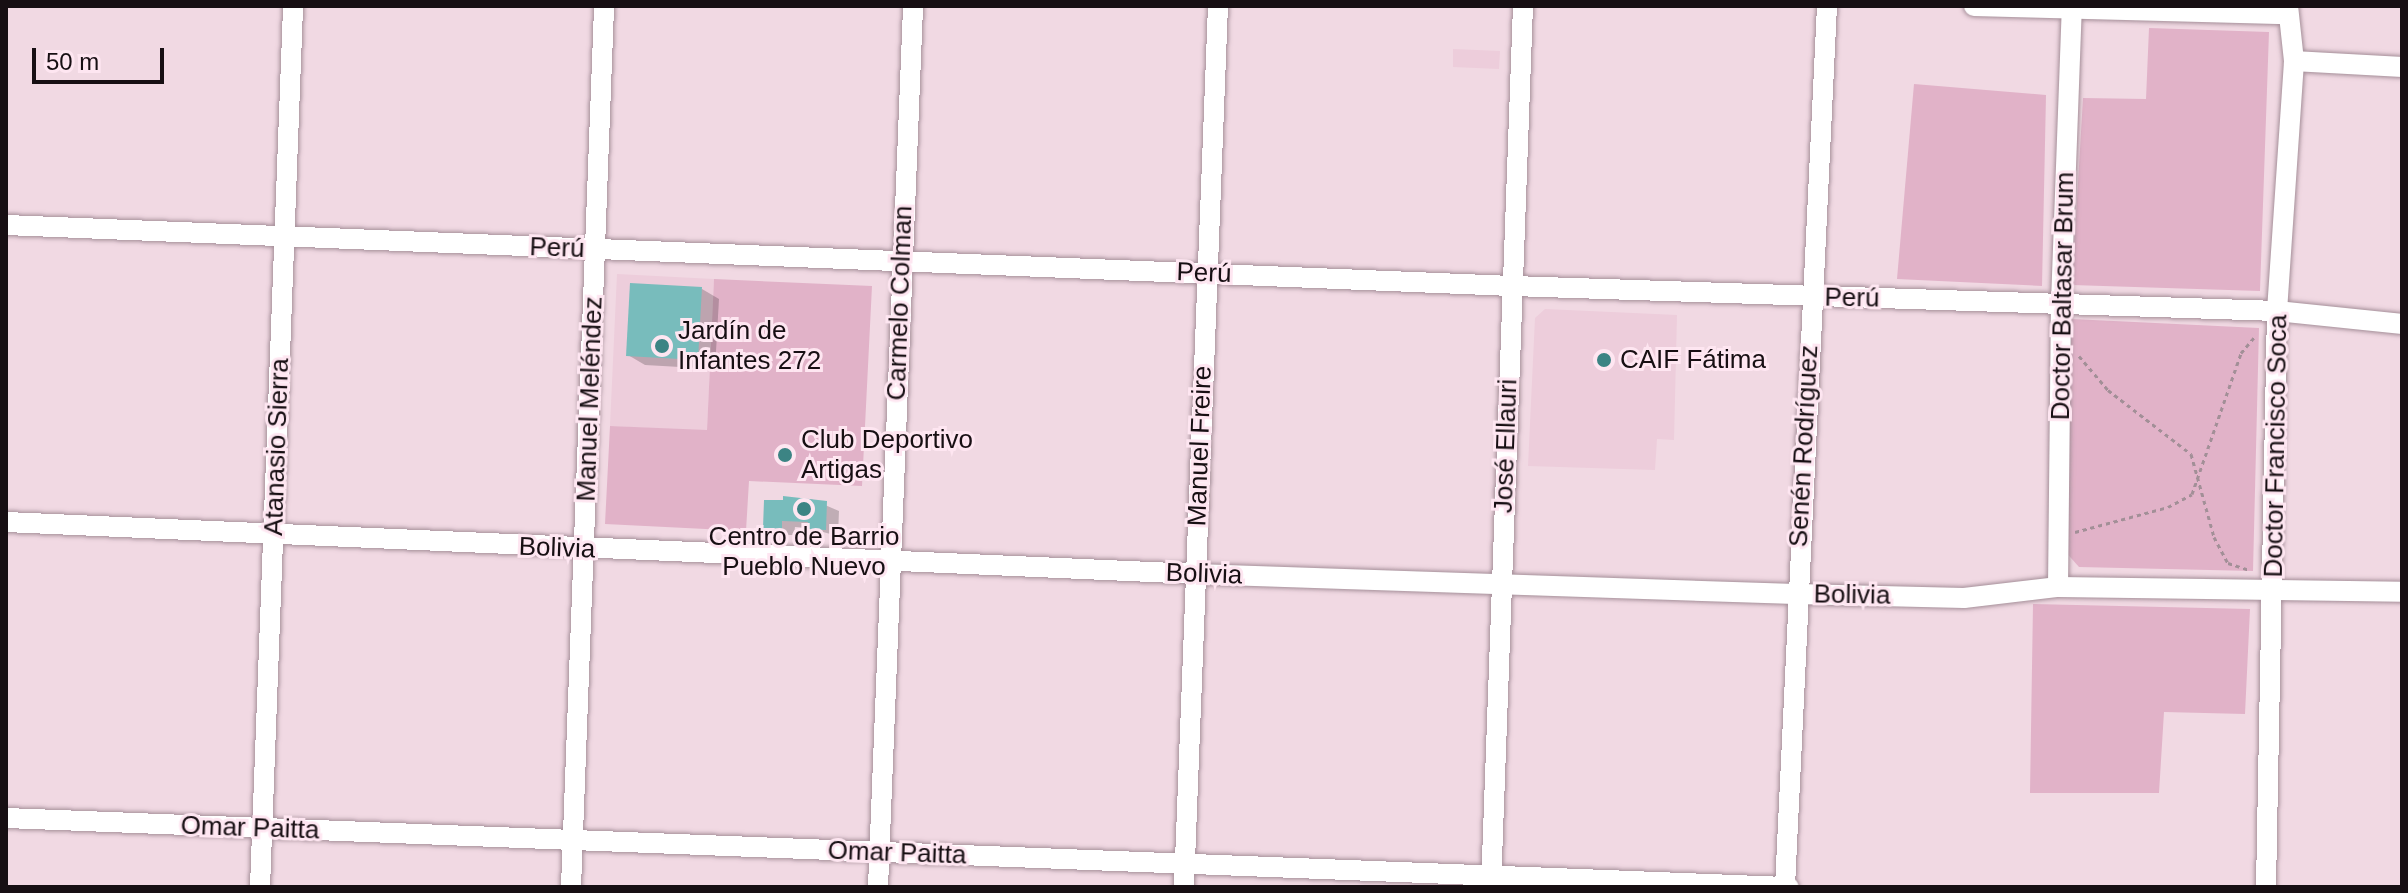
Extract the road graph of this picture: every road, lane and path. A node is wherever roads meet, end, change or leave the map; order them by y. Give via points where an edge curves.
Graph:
1 (293, 6) edge
2 (604, 6) edge
3 (913, 6) edge
4 (1218, 6) edge
5 (1523, 6) edge
6 (1827, 6) edge
7 (1974, 6) edge
8 (2072, 8) edge
9 (2287, 10) edge
10 (2294, 61) junction
11 (2402, 67) edge
12 (6, 225) edge
13 (286, 237) junction
14 (595, 250) junction
15 (901, 260) junction
16 (1206, 273) junction
17 (1512, 286) junction
18 (1812, 297) junction
19 (2061, 303) junction
20 (2277, 311) junction
21 (2402, 324) edge
22 (2074, 349) dead end
23 (2200, 475) junction
24 (6, 522) edge
25 (273, 535) junction
26 (2068, 540) dead end
27 (585, 549) junction
28 (889, 560) junction
29 (1195, 574) junction
30 (1502, 584) junction
31 (2058, 587) junction
32 (2275, 589) junction
33 (2402, 592) edge
34 (1796, 594) junction
35 (6, 818) edge
36 (263, 829) junction
37 (573, 840) junction
38 (879, 852) junction
39 (1185, 865) junction
40 (1491, 881) edge
41 (260, 887) edge
42 (571, 887) edge
43 (878, 887) edge
44 (1184, 887) edge
45 (1786, 887) edge
46 (2266, 887) edge

1 - 13 street, Atanasio Sierra
2 - 14 street, Manuel Meléndez
3 - 15 street, Carmelo Colman
4 - 16 street, Manuel Freire
5 - 17 street, José Ellauri
6 - 18 street, Senén Rodríguez
7 - 8 street
8 - 9 street
8 - 19 street, Doctor Baltasar Brum
9 - 10 street, Doctor Francisco Soca
10 - 11 street
10 - 20 street, Doctor Francisco Soca
12 - 13 street, Perú
13 - 14 street, Perú
13 - 25 street, Atanasio Sierra
14 - 15 street, Perú
14 - 27 street, Manuel Meléndez
15 - 16 street, Perú
15 - 28 street, Carmelo Colman
16 - 17 street, Perú
16 - 29 street, Manuel Freire
17 - 18 street, Perú
17 - 30 street, José Ellauri
18 - 19 street, Perú
18 - 34 street, Senén Rodríguez
19 - 20 street, Perú
19 - 31 street, Doctor Baltasar Brum
20 - 21 street, Perú
20 - 23 path via 2241,353
20 - 32 street, Doctor Francisco Soca
22 - 23 path via 2108,390 2191,454
23 - 26 path via 2192,494 2168,507 2073,532
23 - 32 path via 2214,537 2228,563 2253,571
24 - 25 street, Bolivia
25 - 27 street, Bolivia
25 - 36 street, Atanasio Sierra
27 - 28 street, Bolivia
27 - 37 street, Manuel Meléndez
28 - 29 street, Bolivia
28 - 38 street, Carmelo Colman
29 - 30 street, Bolivia
29 - 39 street, Manuel Freire
30 - 34 street, Bolivia
30 - 40 street, José Ellauri
31 - 32 street, Bolivia
31 - 34 street, Bolivia via 1964,598
32 - 33 street, Bolivia
32 - 46 street, Doctor Francisco Soca
34 - 45 street, Senén Rodríguez
35 - 36 street, Omar Paitta
36 - 37 street, Omar Paitta
36 - 41 street, Atanasio Sierra
37 - 38 street, Omar Paitta
37 - 42 street, Manuel Meléndez
38 - 39 street, Omar Paitta
38 - 43 street, Carmelo Colman
39 - 40 street, Omar Paitta
39 - 44 street, Manuel Freire
40 - 45 street, Omar Paitta

